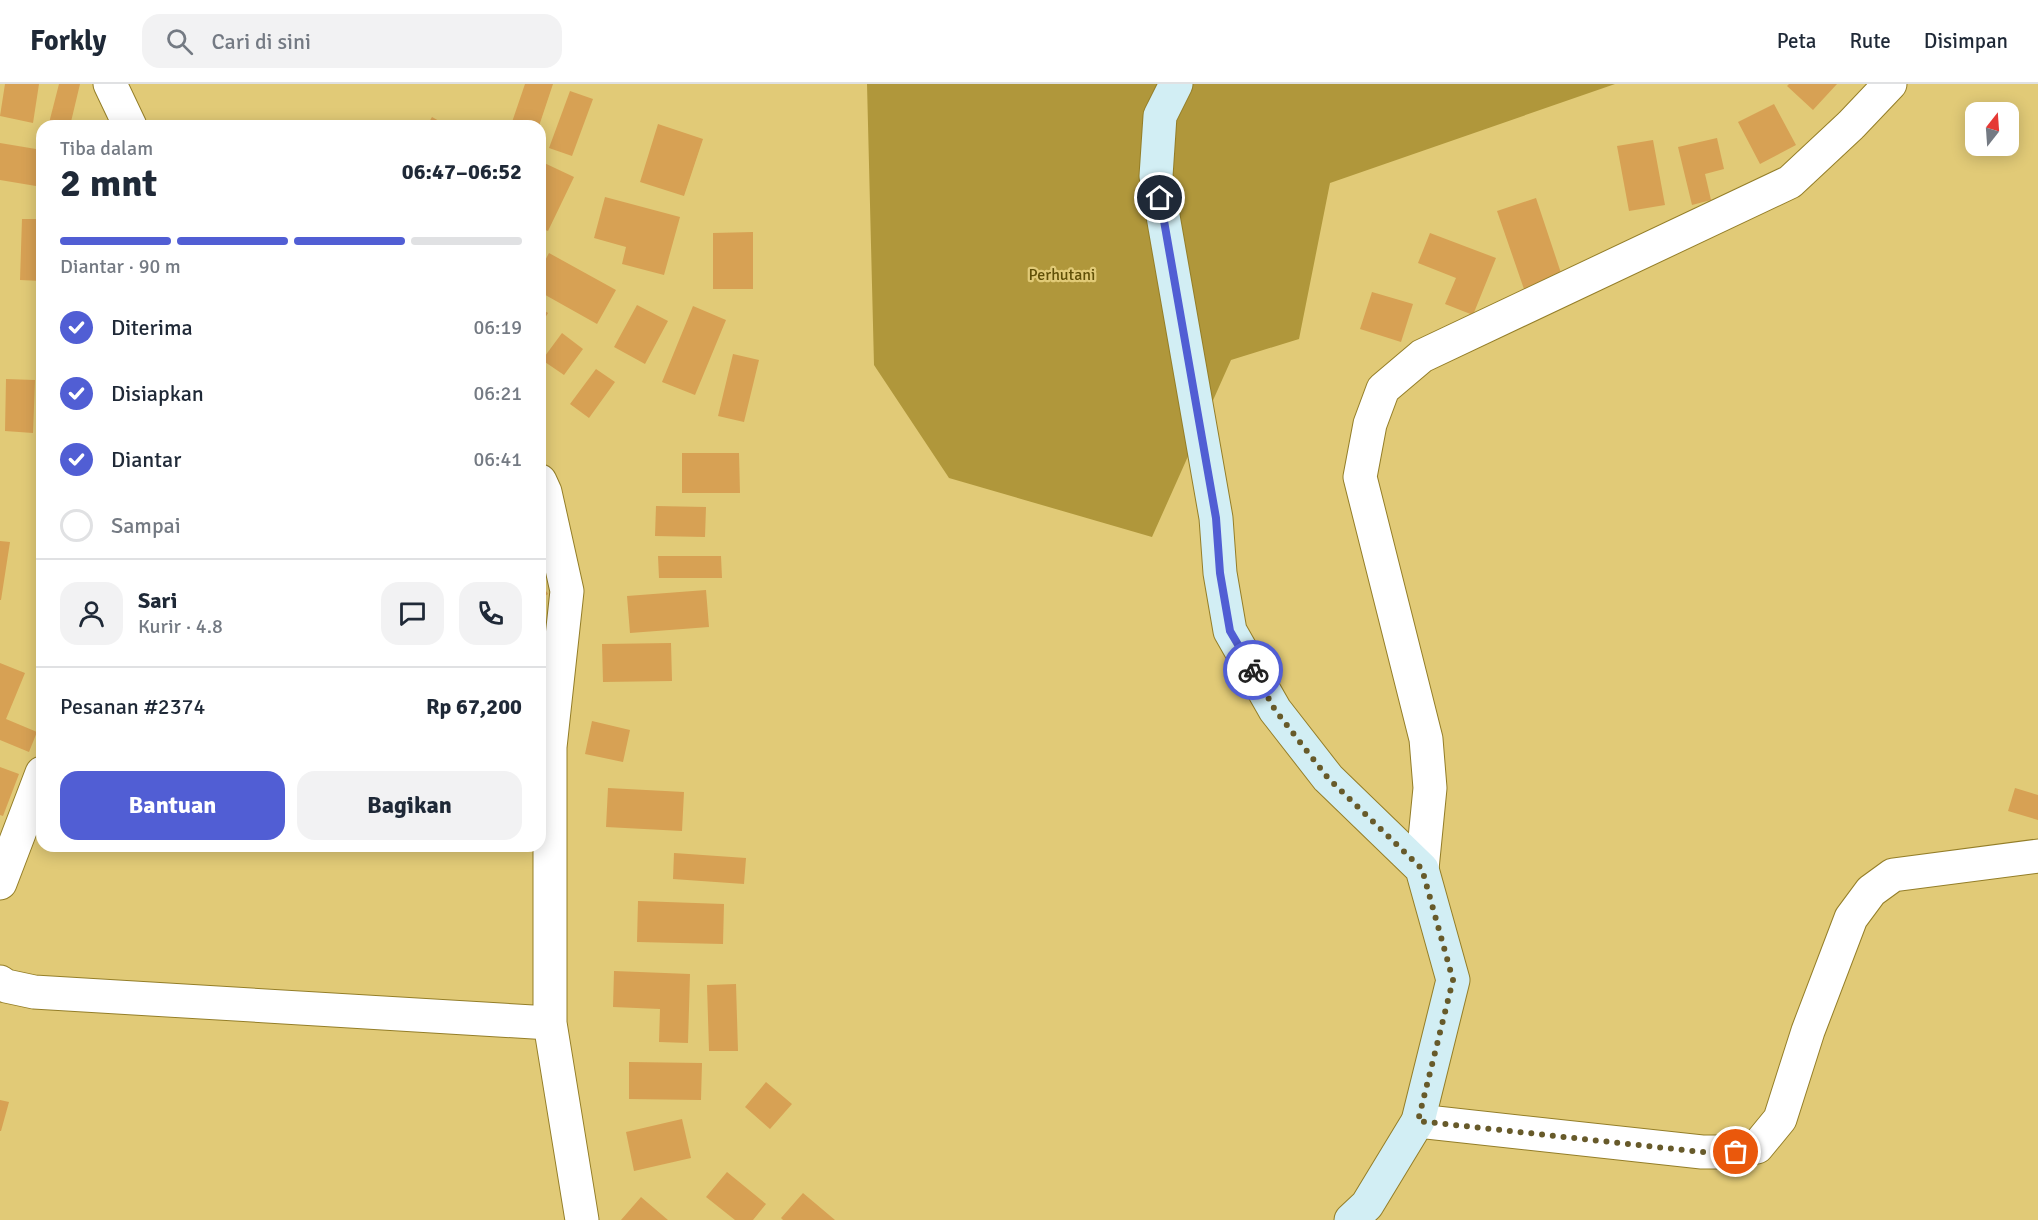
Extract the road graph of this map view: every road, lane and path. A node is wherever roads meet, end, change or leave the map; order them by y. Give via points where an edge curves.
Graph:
1 (108, 84) edge
2 (1176, 84) edge
3 (1890, 84) edge
4 (107, 120) edge
5 (127, 120) edge
6 (546, 496) edge
7 (36, 789) edge
8 (546, 820) edge
9 (544, 852) edge
10 (2038, 856) edge
11 (1422, 869) junction
12 (0, 883) edge
13 (0, 982) edge
14 (535, 1022) junction
15 (1418, 1121) junction
16 (582, 1220) edge
17 (1351, 1220) edge

1 - 4 street
1 - 5 street
2 - 11 street via 1160,116 1156,176 1216,518 1230,631 1275,710 1328,778
3 - 11 street via 1790,182 1422,356 1383,389 1370,424 1360,477 1426,738 1430,788
6 - 8 street via 567,591
7 - 12 street
9 - 14 street
10 - 15 street via 1893,875 1871,891 1851,918 1779,1119 1757,1147 1736,1152 1702,1152
11 - 15 street via 1453,980
13 - 14 street via 34,992
14 - 16 street
15 - 17 street via 1367,1205

